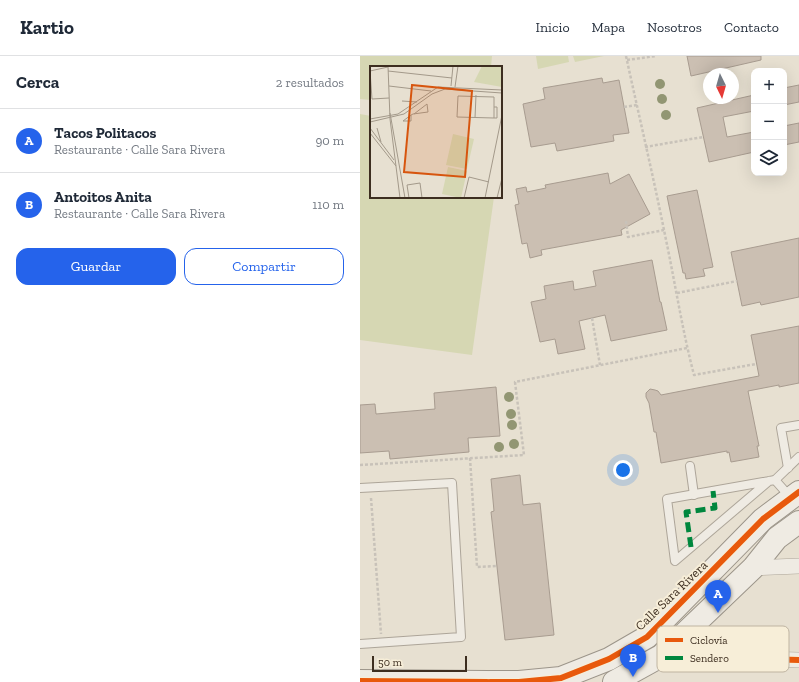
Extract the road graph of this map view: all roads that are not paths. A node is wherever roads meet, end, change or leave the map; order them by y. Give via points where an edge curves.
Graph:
1 (799, 425) edge
2 (799, 457) edge
3 (690, 466) dead end
4 (788, 468) junction
5 (772, 481) junction
6 (360, 488) edge
7 (694, 495) junction
8 (795, 495) edge
9 (799, 522) edge
10 (799, 566) edge
11 (753, 568) junction
12 (658, 626) edge
13 (692, 626) edge
14 (657, 627) edge
15 (360, 644) edge
16 (657, 658) edge
17 (789, 660) edge
18 (799, 660) edge
19 (360, 681) edge
20 (489, 682) edge
21 (519, 682) edge
22 (614, 682) edge

1 - 4 lane via 781,428
2 - 4 lane
3 - 7 lane
4 - 5 lane
5 - 7 lane
5 - 7 lane via 675,560 667,500
5 - 8 lane
6 - 15 lane via 452,483 461,637
8 - 12 street, Calle Sara Rivera via 763,519
9 - 11 street via 777,538
10 - 11 street
11 - 13 street
14 - 21 street, Calle Sara Rivera via 647,637 609,660 561,678
16 - 22 street
17 - 18 street
19 - 20 street, Calle Sara Rivera
20 - 21 street, Calle Sara Rivera

